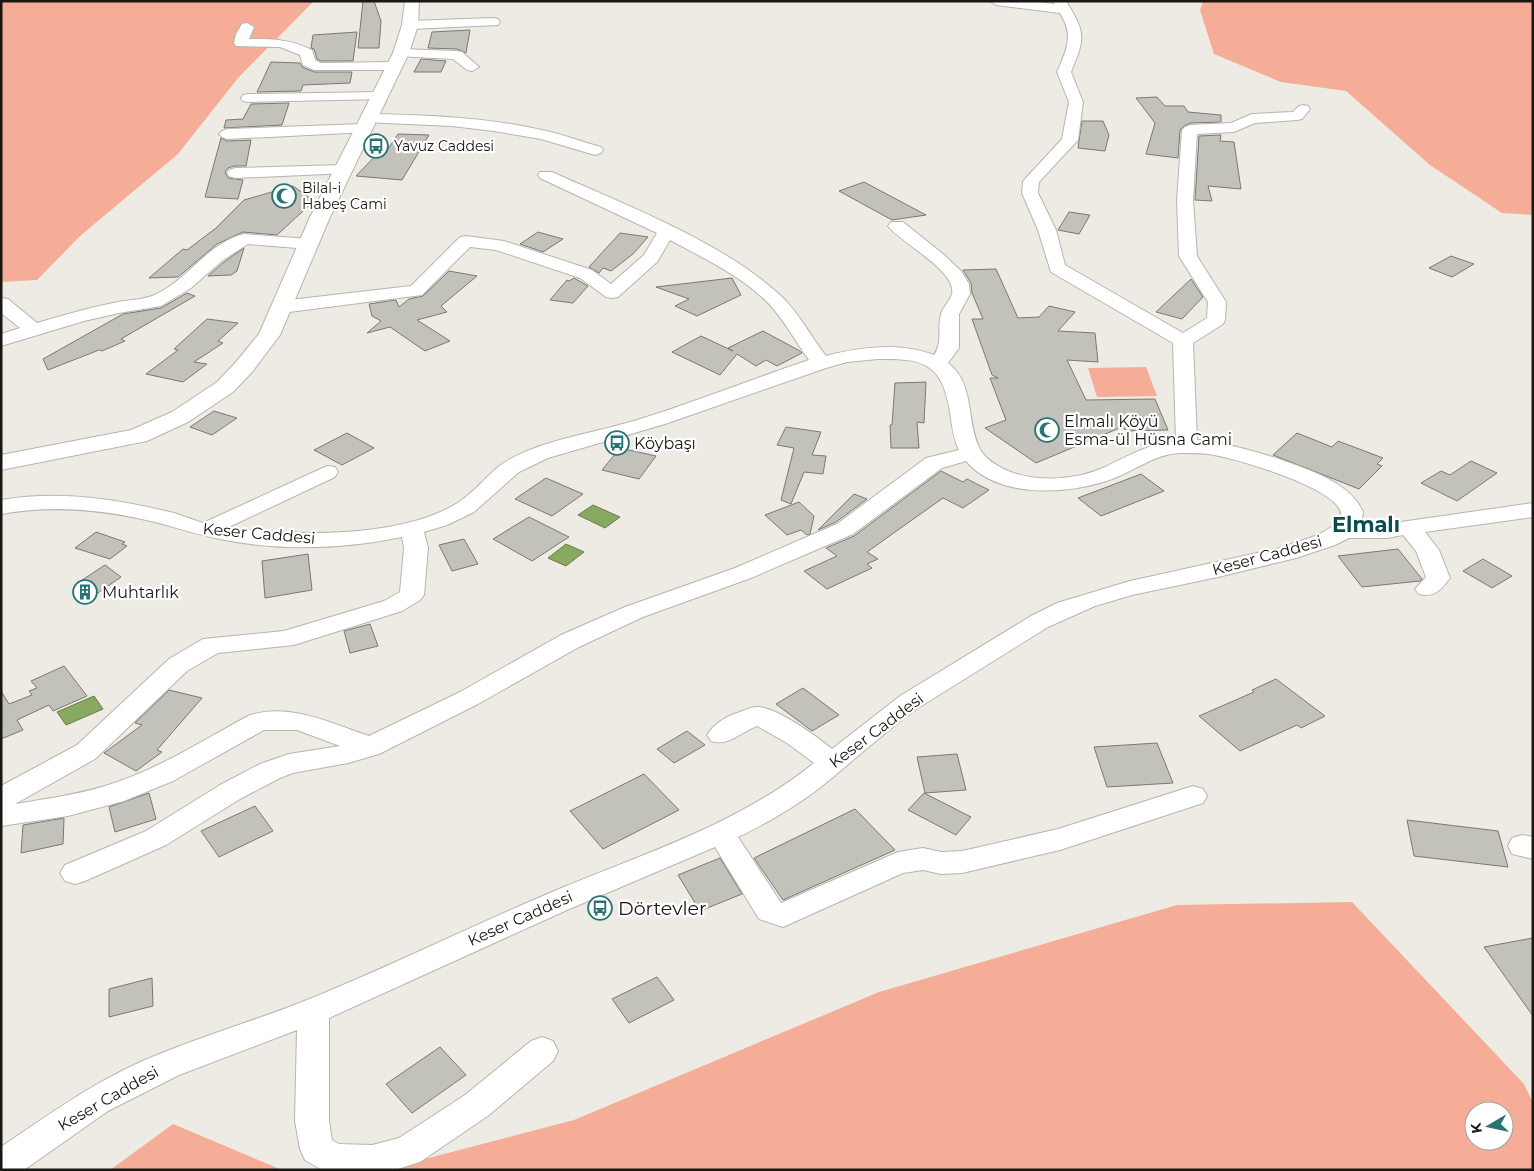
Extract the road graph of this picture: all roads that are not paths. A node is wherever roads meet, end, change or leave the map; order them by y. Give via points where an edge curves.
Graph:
1 (412, 1) edge
2 (996, 1) edge
3 (1061, 5) edge
4 (493, 22) dead end
5 (410, 25) junction
6 (248, 27) dead end
7 (397, 60) junction
8 (472, 66) dead end
9 (380, 96) junction
10 (248, 98) dead end
11 (1303, 109) dead end
12 (365, 124) junction
13 (227, 134) dead end
14 (595, 150) dead end
15 (342, 170) junction
16 (235, 173) dead end
17 (546, 175) dead end
18 (897, 226) dead end
19 (667, 231) junction
20 (309, 244) junction
21 (1, 303) edge
22 (281, 307) junction
23 (32, 329) junction
24 (1, 340) edge
25 (1182, 341) junction
26 (821, 363) junction
27 (938, 364) junction
28 (1187, 446) junction
29 (971, 453) junction
30 (1, 463) edge
31 (327, 472) dead end
32 (1, 507) edge
33 (1533, 510) edge
34 (412, 528) junction
35 (1410, 529) junction
36 (206, 530) junction
37 (1346, 530) junction
38 (1427, 589) dead end
39 (720, 735) dead end
40 (370, 747) junction
41 (832, 763) junction
42 (1193, 796) dead end
43 (1, 799) edge
44 (1, 816) edge
45 (721, 833) junction
46 (75, 873) dead end
47 (313, 1011) junction
48 (542, 1051) dead end
49 (1, 1166) edge

1 - 5 main road
2 - 3 street
3 - 25 street via 1073,23 1075,46 1064,72 1076,102 1070,140 1031,182 1030,193 1047,230 1057,268
4 - 5 street
5 - 7 main road
6 - 7 street via 241,43 291,45 308,53 308,62 319,67
7 - 8 street via 450,54
7 - 9 main road
9 - 10 street
9 - 12 main road
11 - 25 street via 1297,116 1252,119 1234,127 1190,130 1185,200 1188,256 1217,302 1216,320
12 - 13 street
12 - 14 street via 413,119 484,125 538,133
12 - 15 main road
15 - 16 street
15 - 20 main road
17 - 19 street
18 - 27 street via 937,258 960,284 960,294 950,314 949,348
19 - 22 street via 651,258 612,293 586,274 498,245 466,241 416,291
19 - 26 street via 759,286 778,303
20 - 22 main road
20 - 23 street via 244,239 217,256 185,284 154,302
21 - 23 street
22 - 30 main road via 269,334 244,367 225,387 180,417 138,436
23 - 24 street
25 - 28 street
26 - 27 street, Keser Caddesi via 854,355 883,353 914,356
26 - 34 street, Keser Caddesi via 658,420 524,459 501,474 465,508
27 - 29 street via 955,385
28 - 29 street via 1155,452 1092,479 1060,484 1013,479 986,467
28 - 37 street via 1229,452 1330,488 1350,505 1352,522
29 - 40 street via 934,463 845,529 743,573 634,612 570,641 469,698
31 - 36 street
32 - 36 street, Keser Caddesi via 40,500 85,502
33 - 35 street
34 - 36 street, Keser Caddesi via 308,540
34 - 43 street via 416,548 412,595 393,606 285,640 212,645 178,665 86,752
35 - 37 street
35 - 38 street via 1427,550 1438,578
37 - 41 street, Keser Caddesi via 1289,552 1123,590 1044,619 909,702
39 - 41 street via 737,723 757,716 795,734
40 - 44 street via 299,720 259,721 163,774 114,794 68,806
40 - 46 street via 270,771 156,838
41 - 45 street, Keser Caddesi via 782,800
42 - 45 street via 1060,839 962,862 923,859 898,863 783,915 770,911
45 - 47 street, Keser Caddesi
47 - 48 street via 312,1121 317,1149 334,1159 372,1160 408,1151 477,1106
47 - 49 street, Keser Caddesi via 167,1065 131,1082 65,1121

